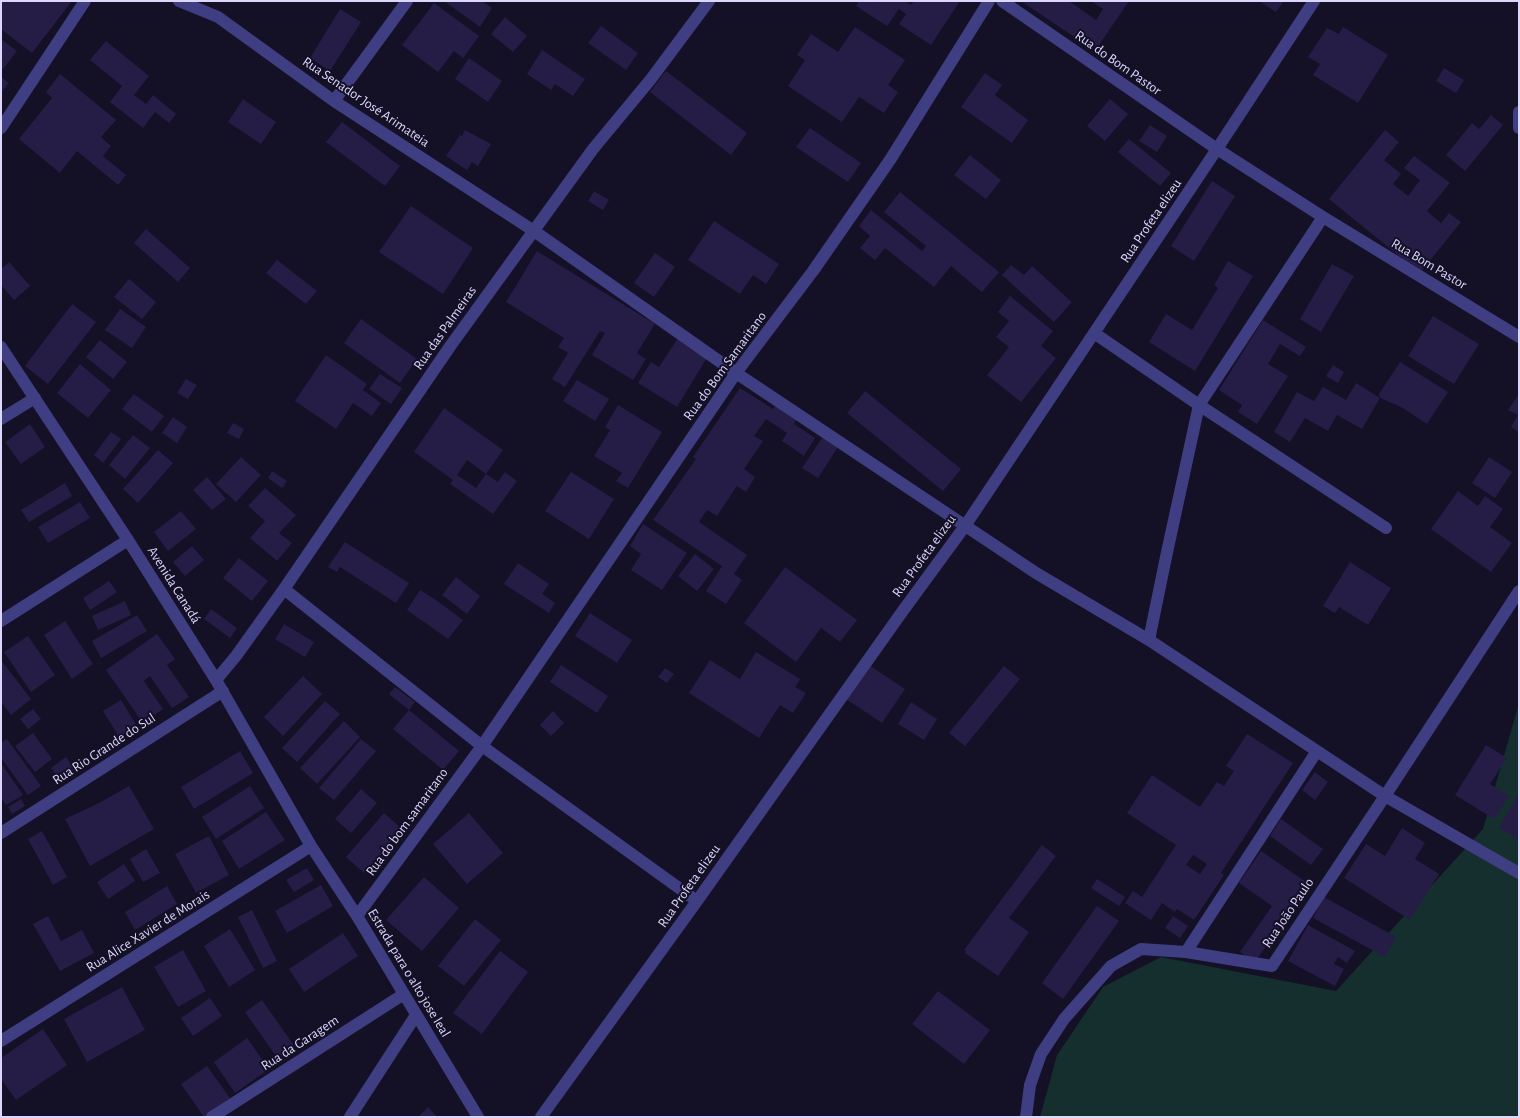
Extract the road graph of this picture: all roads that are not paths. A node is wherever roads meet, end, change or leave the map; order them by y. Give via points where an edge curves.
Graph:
1 (85, 1) edge
2 (179, 1) edge
3 (407, 1) edge
4 (709, 1) edge
5 (989, 1) edge
6 (1002, 1) edge
7 (1314, 1) edge
8 (334, 101) junction
9 (1519, 112) edge
10 (1, 128) edge
11 (1518, 128) edge
12 (1217, 150) junction
13 (1323, 217) junction
14 (534, 231) junction
15 (1094, 333) junction
16 (1519, 337) edge
17 (1, 347) edge
18 (736, 373) junction
19 (35, 398) junction
20 (1199, 405) junction
21 (1, 419) edge
22 (964, 526) junction
23 (1386, 528) dead end
24 (128, 540) junction
25 (284, 589) junction
26 (1519, 591) edge
27 (1, 621) edge
28 (1149, 640) junction
29 (219, 686) junction
30 (482, 746) junction
31 (1317, 751) junction
32 (1385, 796) junction
33 (1, 833) edge
34 (311, 846) junction
35 (1519, 873) edge
36 (697, 901) junction
37 (357, 916) junction
38 (1186, 952) junction
39 (404, 994) junction
40 (416, 1015) junction
41 (1, 1041) edge
42 (212, 1117) edge
43 (350, 1117) edge
44 (478, 1117) edge
45 (541, 1117) edge
46 (1026, 1117) edge

1 - 10 street
2 - 8 street, Rua Senador José Arimateia via 218,17
3 - 8 street
4 - 14 street, Rua das Palmeiras via 593,149
5 - 18 street, Rua do Bom Samaritano via 890,160
6 - 12 street, Rua do Bom Pastor
7 - 12 street, Rua Profeta elizeu
8 - 14 street, Rua Senador José Arimateia
9 - 11 street
12 - 13 street, Rua do Bom Pastor
12 - 15 street, Rua Profeta elizeu
13 - 16 street, Rua Bom Pastor
13 - 20 street
14 - 18 street, Rua Senador José Arimateia
14 - 25 street, Rua das Palmeiras via 451,345
15 - 20 street
15 - 22 street, Rua Profeta elizeu
17 - 19 street, Avenida Canadá
18 - 22 street, Rua Senador José Arimateia
18 - 30 street, Rua do Bom Samaritano
19 - 21 street
19 - 24 street, Avenida Canadá
20 - 23 street
20 - 28 street
22 - 28 street, Rua Senador José Arimateia
22 - 36 street, Rua Profeta elizeu
24 - 27 street
24 - 29 street, Avenida Canadá
25 - 29 street, Rua das Palmeiras via 236,656
25 - 30 street
26 - 32 street, Rua João Paulo
28 - 31 street, Rua Senador José Arimateia
29 - 33 street, Rua Rio Grande do Sul
29 - 34 street, Avenida Canadá
30 - 36 street
30 - 37 street, Rua do bom samaritano
31 - 32 street, Rua Senador José Arimateia
31 - 38 street
32 - 35 street, Rua Senador José Arimateia
32 - 38 street, Rua João Paulo via 1272,966
34 - 37 street, Estrada para o alto jose leal
34 - 41 street, Rua Alice Xavier de Morais
36 - 45 street, Rua Profeta elizeu
37 - 39 street, Estrada para o alto jose leal
38 - 46 street, Rua João Paulo via 1141,949 1111,966 1064,1019 1041,1054 1030,1085
39 - 40 street, Estrada para o alto jose leal
39 - 42 street, Rua da Garagem
40 - 43 street
40 - 44 street, Estrada para o alto jose leal

